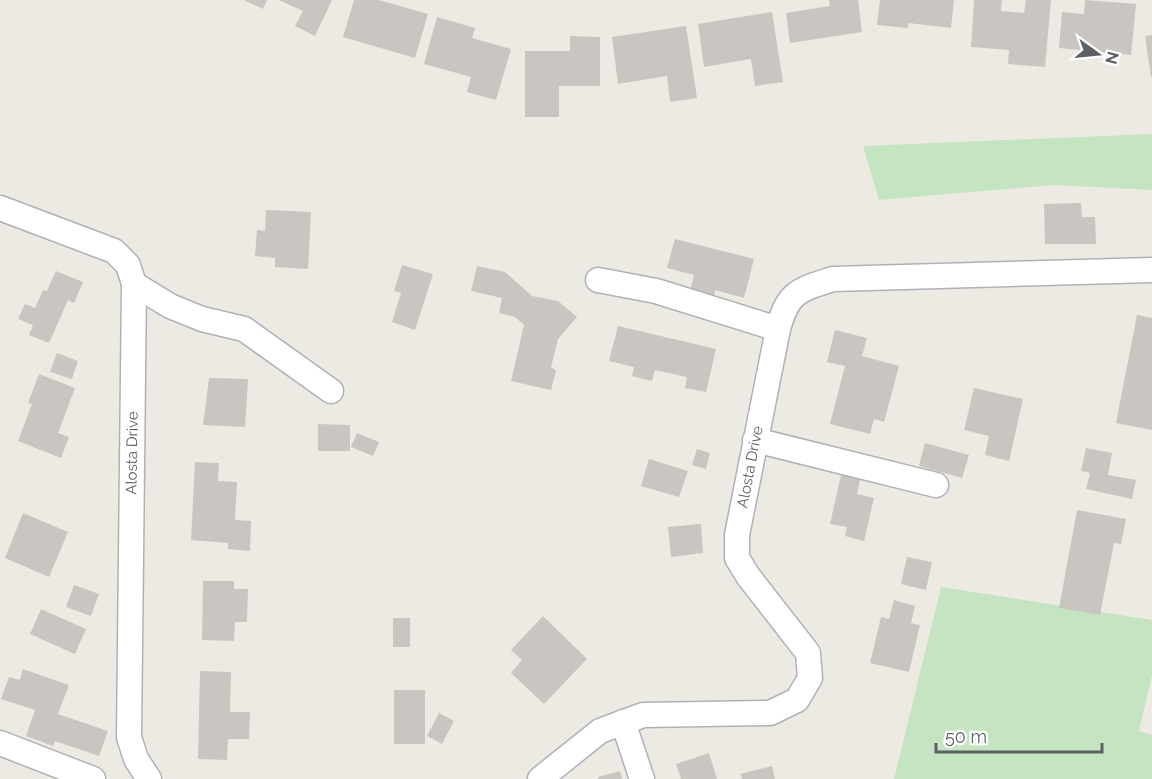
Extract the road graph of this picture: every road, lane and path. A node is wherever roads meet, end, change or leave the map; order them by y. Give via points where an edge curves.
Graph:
1 (0, 208) edge
2 (1152, 270) edge
3 (598, 280) dead end
4 (134, 284) junction
5 (778, 329) junction
6 (332, 391) dead end
7 (755, 440) junction
8 (936, 485) dead end
9 (624, 722) junction
10 (0, 743) edge
11 (147, 778) edge
12 (93, 779) edge
13 (540, 779) edge
14 (642, 779) edge

1 - 4 street, Alosta Drive via 114,251 128,265
2 - 5 street, Alosta Drive via 833,279 795,292 783,308
3 - 5 street via 656,291
4 - 6 street via 191,315 244,329
4 - 11 street, Alosta Drive via 129,737
5 - 7 street, Alosta Drive
7 - 8 street
7 - 9 street, Alosta Drive via 737,536 737,558 808,653 810,678 797,700 770,713 643,715
9 - 13 street, Alosta Drive via 600,731
9 - 14 street
10 - 12 street

